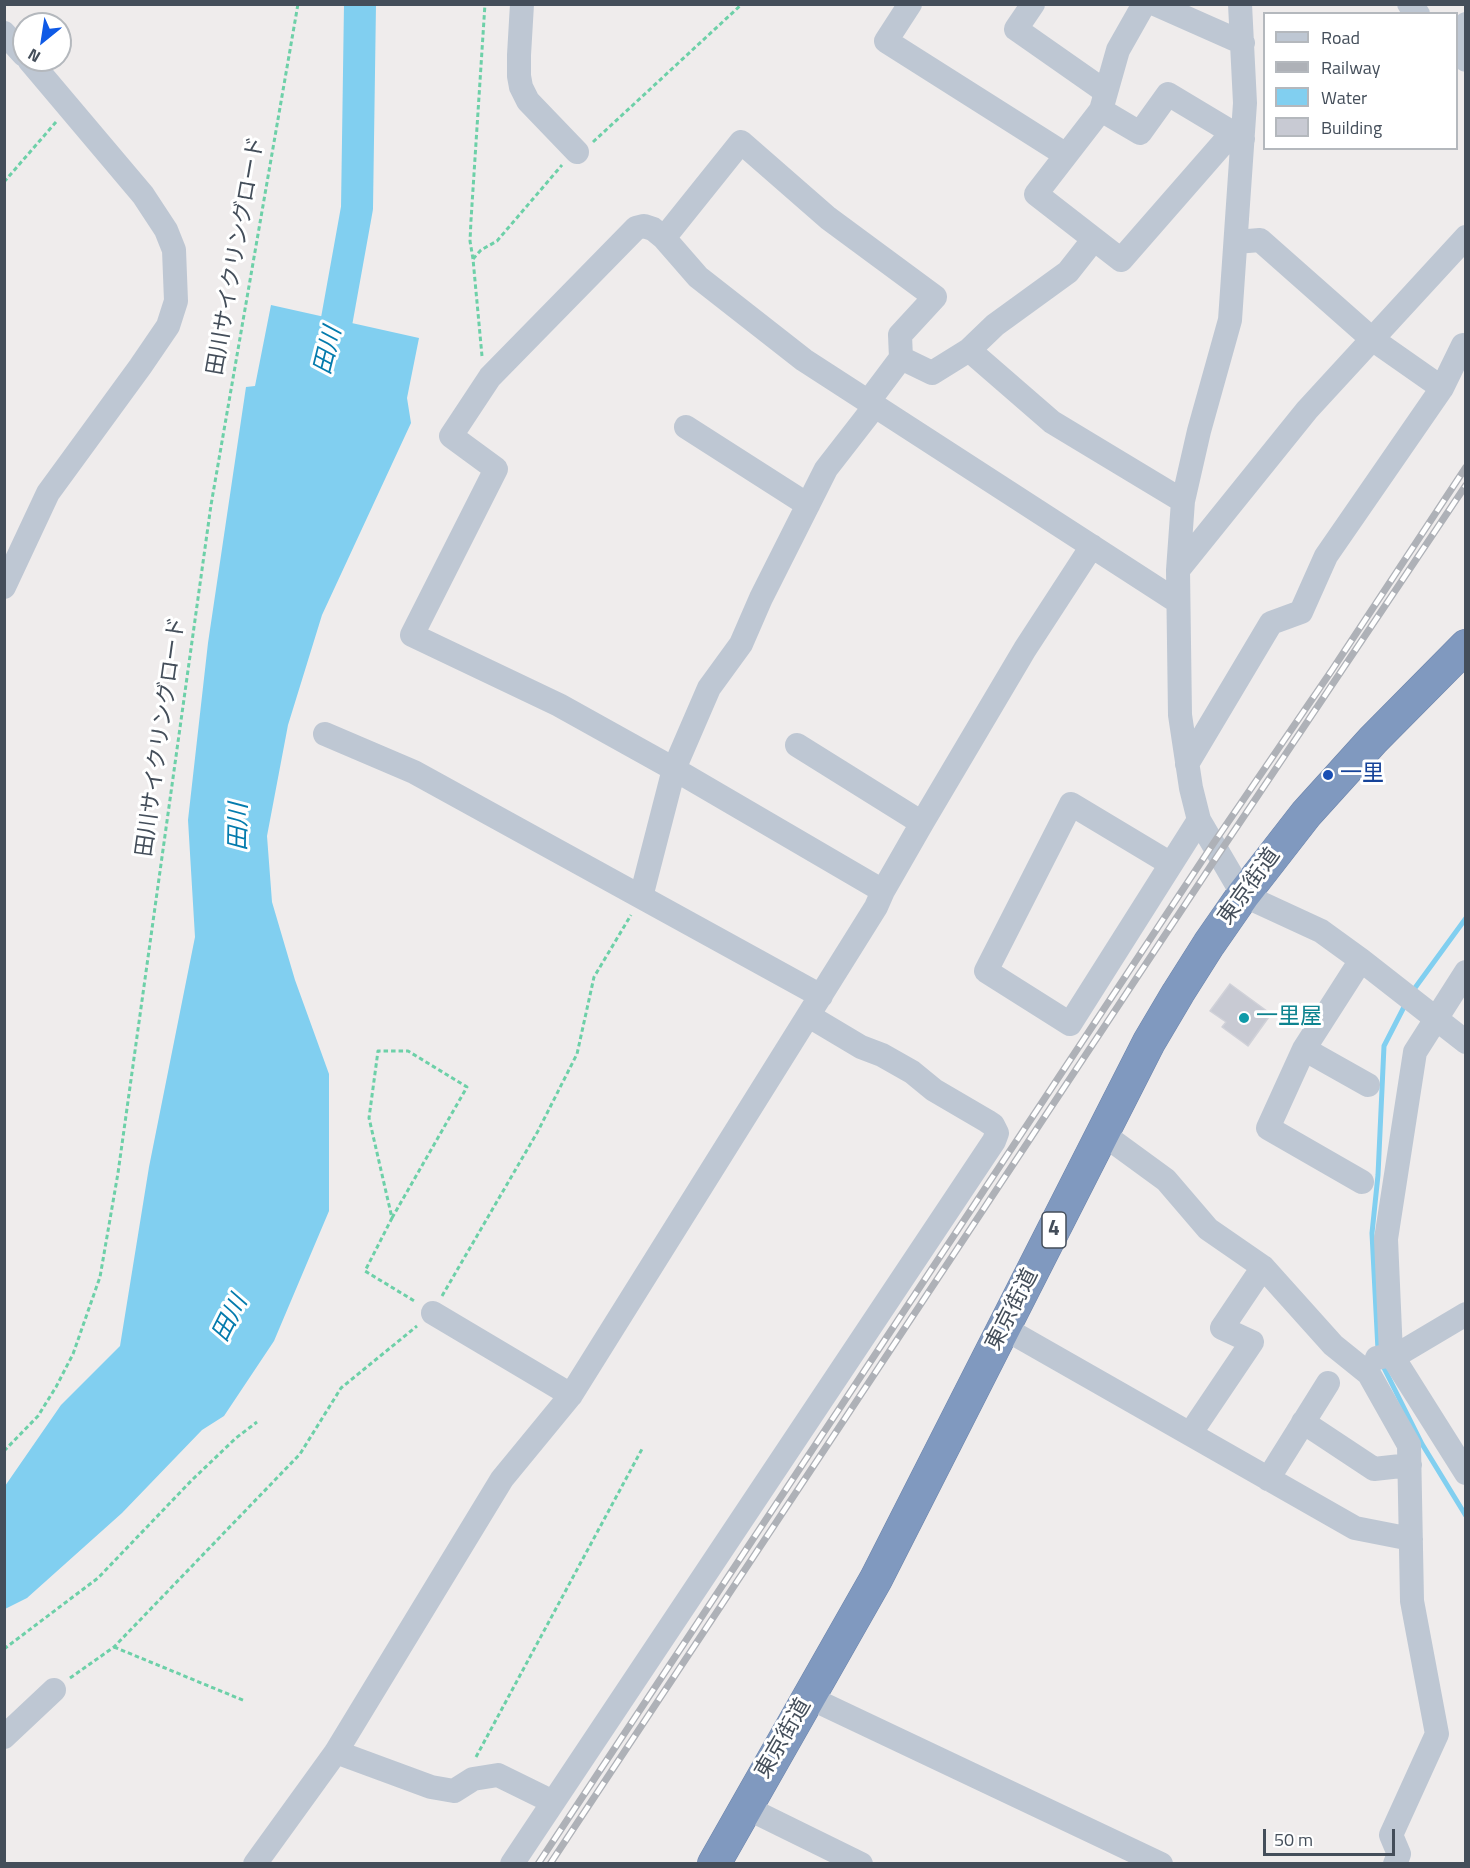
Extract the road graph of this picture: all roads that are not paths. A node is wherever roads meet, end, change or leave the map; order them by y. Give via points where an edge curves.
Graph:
1 (522, 4) edge
2 (910, 4) edge
3 (1033, 4) edge
4 (1144, 4) edge
5 (1155, 4) edge
6 (1240, 4) edge
7 (1243, 44) junction
8 (39, 72) edge
9 (1104, 101) junction
10 (1238, 136) junction
11 (577, 152) road end
12 (1066, 154) junction
13 (1466, 237) edge
14 (664, 238) junction
15 (1094, 239) junction
16 (1236, 242) junction
17 (1372, 339) junction
18 (1463, 345) dead end
19 (969, 350) junction
20 (901, 358) junction
21 (1442, 388) junction
22 (872, 404) junction
23 (686, 427) dead end
24 (1183, 501) junction
25 (808, 505) junction
26 (1092, 546) junction
27 (1178, 570) junction
28 (4, 587) edge
29 (1178, 602) junction
30 (1466, 646) edge
31 (325, 734) dead end
32 (797, 745) dead end
33 (1187, 764) junction
34 (674, 769) junction
35 (1199, 820) junction
36 (922, 823) junction
37 (1171, 864) junction
38 (884, 891) junction
39 (1243, 895) junction
40 (641, 897) junction
41 (1361, 960) junction
42 (1466, 972) edge
43 (815, 1006) junction
44 (1435, 1018) junction
45 (1466, 1042) edge
46 (1304, 1049) junction
47 (1368, 1085) dead end
48 (1103, 1134) junction
49 (1362, 1182) dead end
50 (1263, 1267) junction
51 (433, 1313) road end
52 (1466, 1314) edge
53 (1004, 1328) junction
54 (1374, 1359) junction
55 (1328, 1383) dead end
56 (571, 1395) junction
57 (1304, 1422) junction
58 (1190, 1434) junction
59 (1410, 1465) junction
60 (1466, 1473) edge
61 (1268, 1479) junction
62 (1411, 1539) junction
63 (54, 1690) road end
64 (808, 1697) junction
65 (4, 1737) edge
66 (336, 1752) junction
67 (553, 1802) junction
68 (745, 1807) junction
69 (255, 1863) edge
70 (512, 1863) edge
71 (714, 1863) edge
72 (861, 1863) edge
73 (1161, 1863) edge
74 (1395, 1863) edge

1 - 11 street via 521,87 528,101
2 - 12 street via 886,40
3 - 9 street via 1016,29
4 - 9 street via 1118,50
5 - 7 street
6 - 7 street
7 - 10 street via 1245,102
8 - 28 street via 143,195 166,230 174,250 176,301 168,326 147,358 48,493
9 - 10 street via 1140,133 1168,94
9 - 12 street
10 - 15 street via 1121,260
10 - 16 street
12 - 15 street via 1036,194
13 - 17 street
14 - 20 street via 741,142 828,218 935,297 900,335
14 - 22 street via 698,277 804,360
14 - 34 street via 653,229 636,228 490,377 451,436 496,470 412,636 559,705
15 - 19 street via 1068,273 995,325
16 - 17 street via 1260,240
16 - 24 street via 1230,320
17 - 21 street
17 - 27 street via 1307,410
18 - 21 street
19 - 20 street via 932,372
19 - 24 street via 1052,422
20 - 22 street
21 - 33 street via 1326,556 1301,612 1271,623
22 - 25 street via 825,469
22 - 26 street
23 - 25 street
24 - 27 street
25 - 34 street via 741,644 709,687
26 - 29 street
26 - 36 street via 1025,649
27 - 29 street
29 - 33 street via 1180,715
30 - 39 highway, 東京街道 / 4 via 1331,785
31 - 40 street via 414,772
32 - 36 street
33 - 35 street
34 - 38 street
34 - 40 street
35 - 37 street
35 - 39 street
36 - 38 street
37 - 37 street via 1070,1024 986,971 1071,804
38 - 43 street
39 - 41 street via 1321,931
39 - 48 highway, 東京街道 / 4 via 1149,1042
40 - 43 street
41 - 44 street
41 - 46 street
42 - 44 street
43 - 56 street
43 - 67 street via 861,1047 912,1072 934,1090 993,1125 997,1133
44 - 45 street
44 - 54 street via 1415,1052 1386,1239
46 - 47 street
46 - 49 street via 1268,1128
48 - 50 street via 1166,1180 1208,1229
48 - 53 highway, 東京街道 / 4
50 - 54 street via 1333,1345
50 - 58 street via 1222,1328 1252,1342
51 - 56 street
52 - 54 street via 1402,1352
53 - 58 street
53 - 64 highway, 東京街道 / 4 via 886,1560
54 - 59 street via 1370,1374 1409,1445
54 - 60 street
55 - 57 street
56 - 66 street via 502,1479
57 - 59 street via 1374,1469
57 - 61 street
58 - 61 street
59 - 62 street
61 - 62 street via 1355,1528
62 - 74 street via 1412,1601 1437,1734 1391,1835 1399,1854
63 - 65 street
64 - 68 highway, 東京街道 / 4
64 - 73 street
66 - 67 street via 431,1787 454,1791 473,1779 498,1775
66 - 69 street
67 - 70 street
68 - 71 highway, 東京街道 / 4
68 - 72 street

